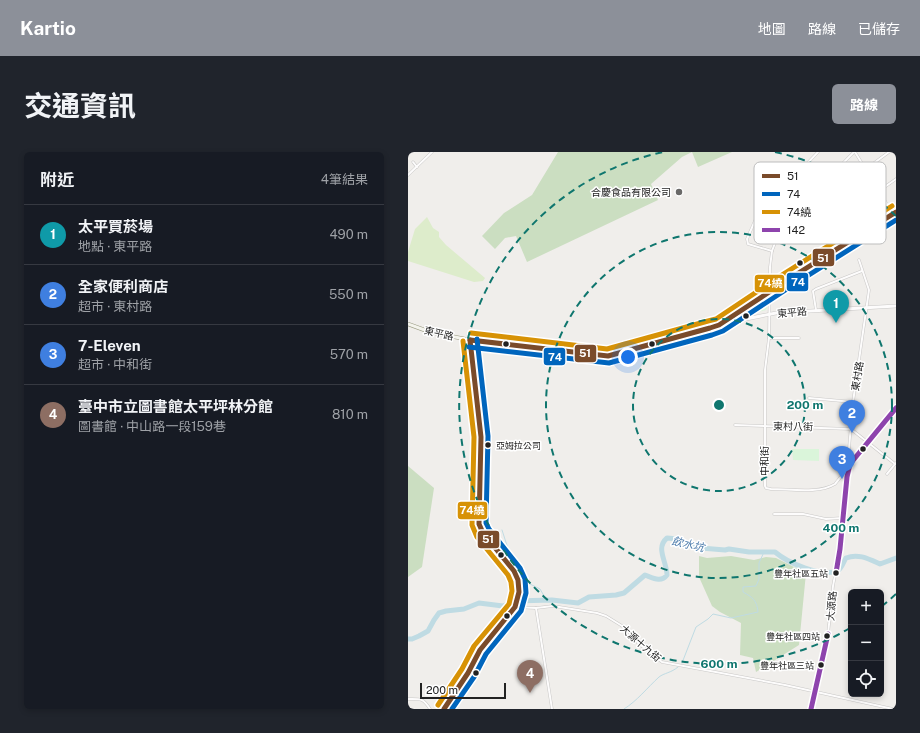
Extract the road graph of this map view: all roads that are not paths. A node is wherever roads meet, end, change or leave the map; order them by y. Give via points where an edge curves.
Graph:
1 (432, 152) edge
2 (818, 152) edge
3 (854, 152) edge
4 (889, 152) edge
5 (413, 162) dead end
6 (809, 162) edge
7 (844, 162) edge
8 (861, 162) edge
9 (875, 162) edge
10 (417, 167) junction
11 (408, 175) edge
12 (896, 179) edge
13 (886, 186) edge
14 (886, 201) edge
15 (894, 213) edge
16 (896, 219) edge
17 (754, 223) edge
18 (775, 244) edge
19 (845, 244) edge
20 (772, 251) junction
21 (859, 260) dead end
22 (862, 271) junction
23 (770, 291) junction
24 (896, 306) edge
25 (867, 307) junction
26 (816, 310) junction
27 (769, 314) junction
28 (408, 324) edge
29 (719, 325) junction
30 (769, 338) junction
31 (799, 338) dead end
32 (470, 340) junction
33 (809, 398) dead end
34 (853, 402) junction
35 (896, 408) edge
36 (735, 425) dead end
37 (764, 426) junction
38 (850, 428) junction
39 (868, 443) junction
40 (895, 463) edge
41 (850, 464) junction
42 (887, 474) dead end
43 (774, 514) dead end
44 (842, 518) junction
45 (838, 564) joint
46 (515, 607) junction
47 (536, 608) junction
48 (815, 692) junction
49 (408, 700) edge
50 (430, 709) edge
51 (444, 709) edge
52 (552, 709) edge
53 (811, 709) edge
54 (893, 709) edge

1 - 10 street
2 - 6 street
3 - 7 street, 中和街
3 - 8 street
4 - 9 street
5 - 10 street
10 - 11 street
12 - 13 street
14 - 15 street
15 - 16 street
17 - 20 street via 747,239 748,244
18 - 20 street, 中和街
19 - 23 main road
20 - 23 street, 中和街
21 - 22 street, 東村路
22 - 25 street, 東村路 via 869,290
22 - 26 street via 813,291
23 - 27 street, 中和街
23 - 29 main road
24 - 25 street, 東平路
25 - 26 street, 東平路
25 - 34 street, 東村路
26 - 27 street, 東平路
27 - 29 street, 東平路
27 - 30 street, 中和街
28 - 32 main road, 東平路 via 430,332
29 - 32 main road, 東平路 via 608,356
30 - 31 street
30 - 37 street, 中和街 via 765,367
32 - 46 main road via 481,437 479,524 518,580
33 - 34 street
34 - 38 street, 東村路
35 - 39 street, 中和街
36 - 37 street, 東村八街
37 - 38 street, 東村八街
37 - 41 street, 中和街 via 766,488 829,488
38 - 39 street
38 - 41 street, 東村路
39 - 40 street
39 - 41 street, 中和街
40 - 42 street
41 - 44 street, 東村路
43 - 44 street
44 - 45 street, 東村路
45 - 48 street, 大源路 via 828,634
46 - 47 street, 大源十九街
46 - 51 main road via 480,650
47 - 48 street, 大源十九街 via 553,606 606,616 627,629 638,643 662,662
47 - 52 street
48 - 53 street, 大源路
48 - 54 street, 大源十九街
49 - 50 street via 420,699

